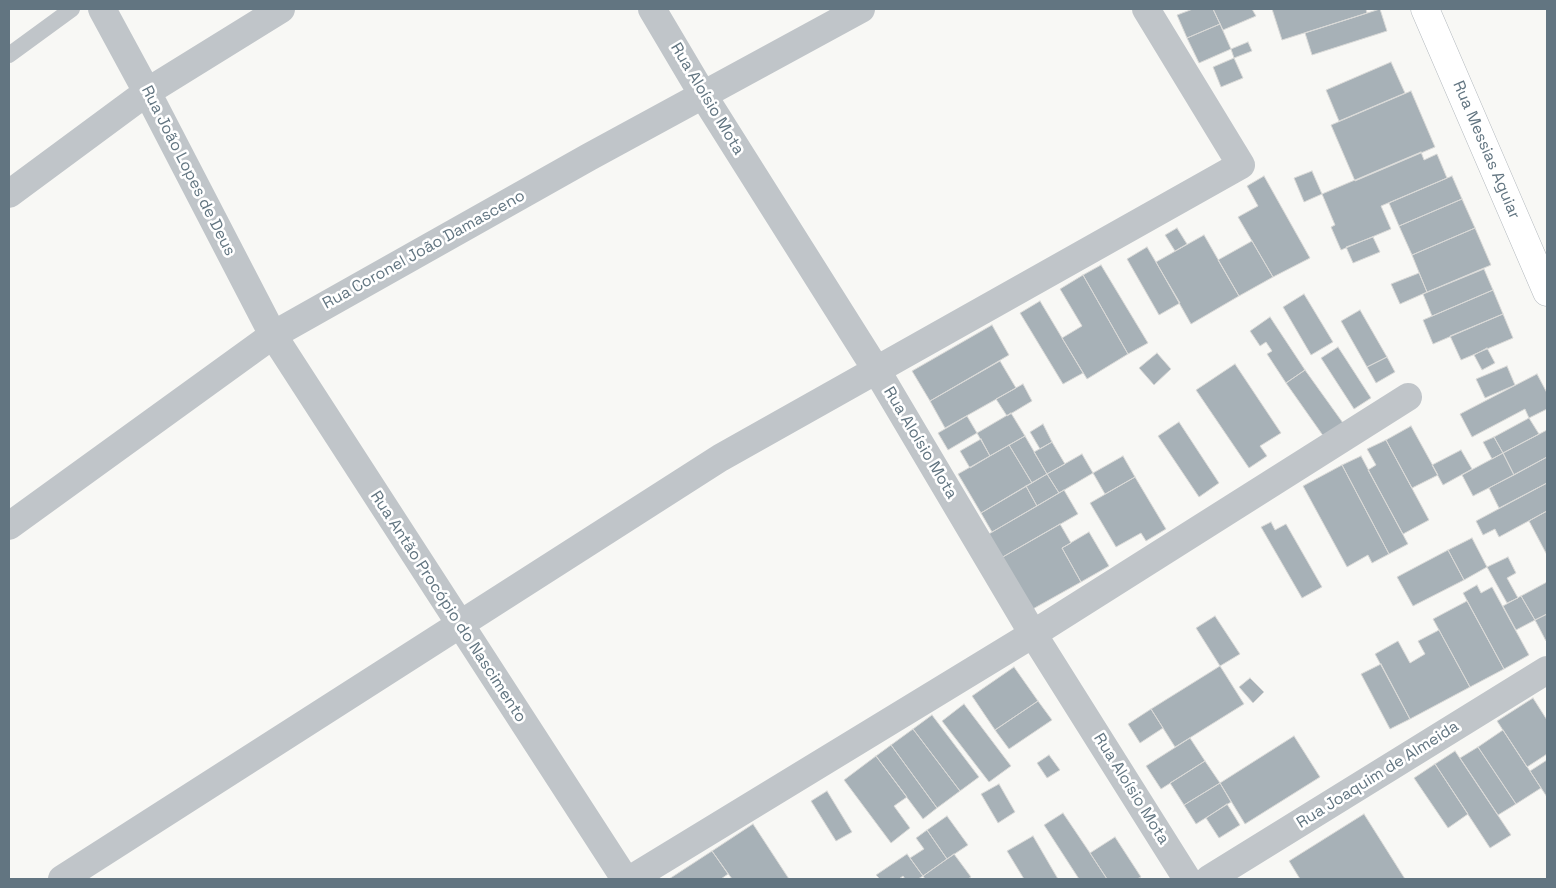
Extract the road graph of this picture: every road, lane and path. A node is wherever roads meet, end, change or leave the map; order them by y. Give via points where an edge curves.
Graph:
1 (72, 9) edge
2 (102, 9) edge
3 (281, 9) edge
4 (652, 9) edge
5 (861, 9) edge
6 (1146, 9) edge
7 (1425, 9) edge
8 (9, 55) edge
9 (148, 92) junction
10 (703, 95) junction
11 (9, 194) edge
12 (1547, 292) edge
13 (273, 335) junction
14 (877, 371) junction
15 (1408, 397) dead end
16 (9, 526) edge
17 (459, 625) junction
18 (1033, 634) junction
19 (1547, 670) edge
20 (62, 879) edge
21 (625, 879) edge
22 (631, 879) edge
23 (1187, 879) edge
24 (1209, 879) edge

1 - 8 lane
2 - 9 street, Rua João Lopes de Deus
3 - 9 street
4 - 10 street, Rua Aloísio Mota
5 - 10 street, Rua Coronel João Damasceno
6 - 14 street via 1241,165
7 - 12 street, Rua Messias Aguiar
9 - 11 street
9 - 13 street, Rua João Lopes de Deus
10 - 13 street, Rua Coronel João Damasceno
10 - 14 street, Rua Aloísio Mota
13 - 16 street, Rua Coronel João Damasceno
13 - 17 street, Rua Antão Procópio do Nascimento
14 - 17 street via 720,458
14 - 18 street, Rua Aloísio Mota
15 - 18 street
17 - 20 street
17 - 21 street, Rua Antão Procópio do Nascimento
18 - 22 street
18 - 23 street, Rua Aloísio Mota
19 - 24 street, Rua Joaquim de Almeida

